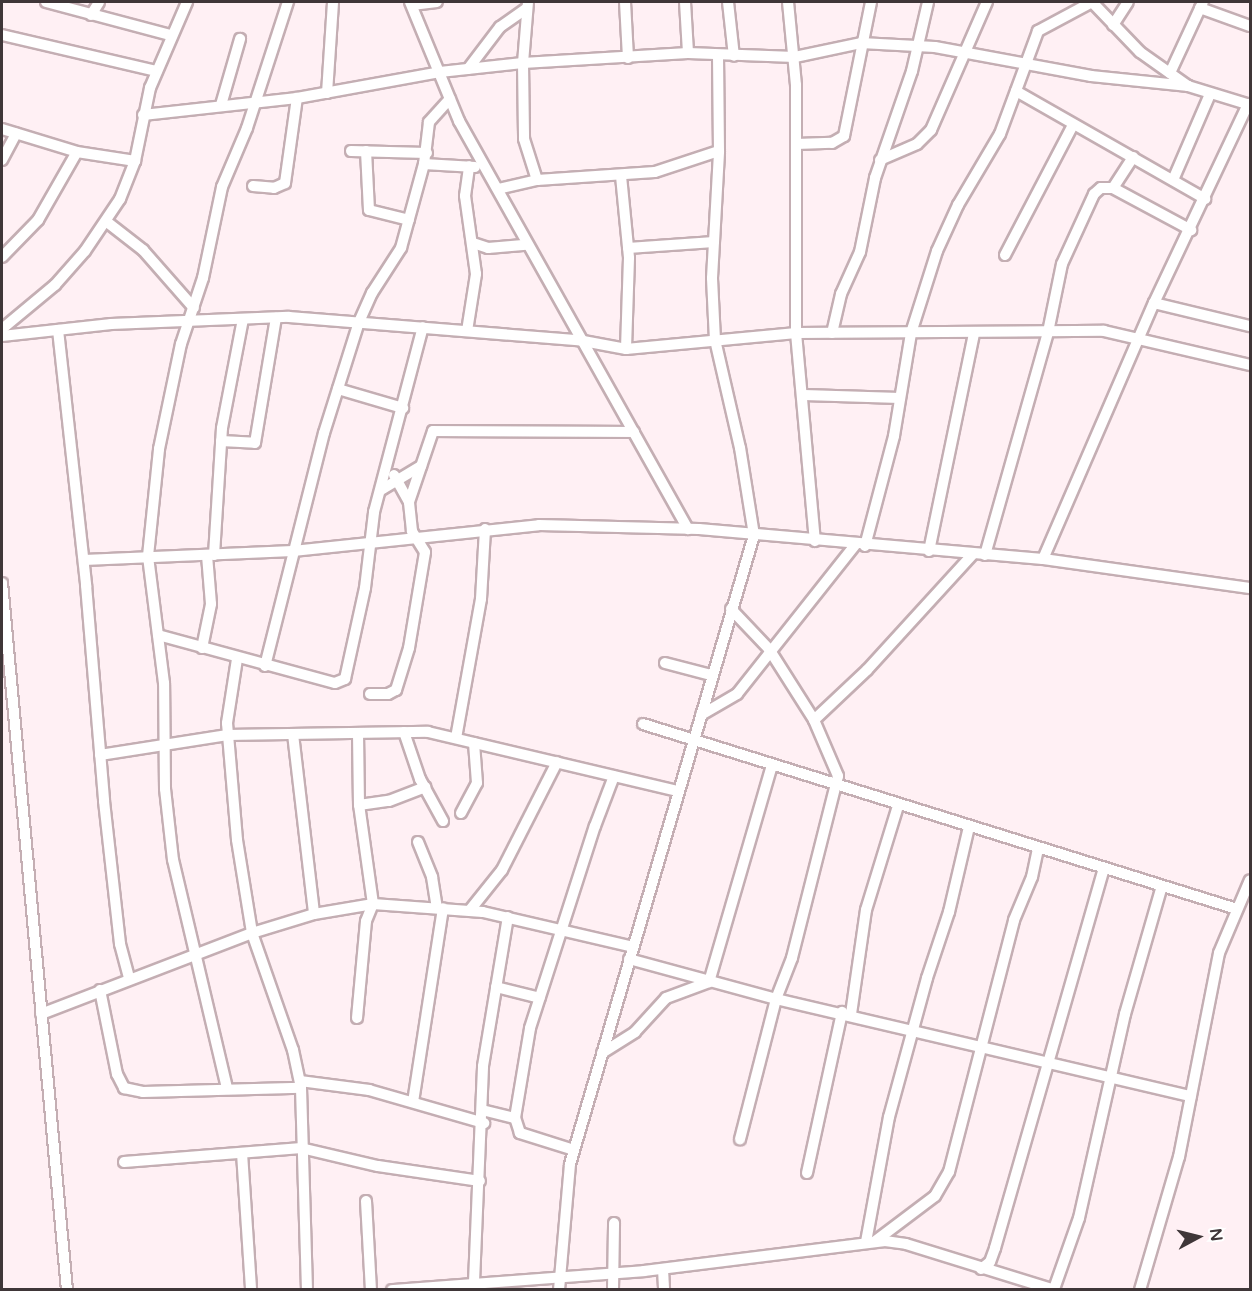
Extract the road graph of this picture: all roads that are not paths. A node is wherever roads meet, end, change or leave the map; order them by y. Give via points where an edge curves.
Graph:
1 (46, 2) edge
2 (99, 2) edge
3 (187, 2) edge
4 (288, 2) edge
5 (333, 2) edge
6 (437, 2) edge
7 (625, 2) edge
8 (685, 2) edge
9 (728, 2) edge
10 (788, 2) edge
11 (871, 2) edge
12 (928, 2) edge
13 (987, 2) edge
14 (1092, 2) edge
15 (1128, 2) edge
16 (411, 3) edge
17 (527, 5) edge
18 (1202, 5) edge
19 (91, 15) junction
20 (1113, 25) junction
21 (1251, 26) edge
22 (2, 35) edge
23 (170, 35) junction
24 (240, 39) dead end
25 (861, 43) junction
26 (917, 46) junction
27 (967, 52) junction
28 (688, 53) junction
29 (718, 56) junction
30 (734, 56) junction
31 (795, 57) junction
32 (628, 58) junction
33 (523, 63) junction
34 (1024, 66) junction
35 (468, 69) junction
36 (158, 71) junction
37 (440, 72) junction
38 (1170, 73) junction
39 (1188, 86) junction
40 (1016, 91) junction
41 (327, 93) junction
42 (1210, 94) junction
43 (297, 98) junction
44 (450, 99) junction
45 (255, 103) junction
46 (1249, 104) edge
47 (221, 105) junction
48 (143, 115) junction
49 (1073, 125) junction
50 (2, 129) edge
51 (16, 134) junction
52 (796, 144) junction
53 (351, 151) dead end
54 (366, 151) junction
55 (77, 152) junction
56 (719, 152) junction
57 (1133, 157) junction
58 (425, 159) junction
59 (2, 160) edge
60 (880, 160) junction
61 (135, 161) junction
62 (469, 166) junction
63 (486, 168) junction
64 (621, 176) junction
65 (537, 180) junction
66 (1173, 180) junction
67 (253, 186) dead end
68 (1113, 188) junction
69 (498, 189) junction
70 (1205, 199) junction
71 (409, 220) junction
72 (107, 222) junction
73 (1191, 230) junction
74 (714, 242) junction
75 (473, 243) junction
76 (526, 245) junction
77 (628, 248) junction
78 (1005, 255) dead end
79 (2, 257) edge
80 (1154, 303) junction
81 (194, 308) junction
82 (276, 318) junction
83 (243, 319) junction
84 (190, 321) junction
85 (359, 322) junction
86 (1251, 326) edge
87 (423, 327) junction
88 (2, 329) edge
89 (58, 330) junction
90 (467, 331) junction
91 (1048, 332) junction
92 (796, 333) junction
93 (832, 333) junction
94 (911, 333) junction
95 (974, 333) junction
96 (2, 336) edge
97 (1141, 337) junction
98 (578, 340) junction
99 (715, 340) junction
100 (626, 349) junction
101 (1251, 365) edge
102 (338, 389) junction
103 (804, 394) junction
104 (900, 398) junction
105 (403, 408) junction
106 (634, 432) junction
107 (221, 441) junction
108 (388, 465) junction
109 (421, 466) junction
110 (397, 481) junction
111 (381, 490) junction
112 (409, 502) junction
113 (485, 529) junction
114 (688, 529) junction
115 (754, 535) junction
116 (415, 536) junction
117 (815, 541) junction
118 (369, 544) junction
119 (860, 545) junction
120 (293, 550) junction
121 (929, 551) junction
122 (973, 554) junction
123 (148, 555) junction
124 (210, 555) junction
125 (985, 555) junction
126 (1043, 559) junction
127 (84, 560) junction
128 (2, 583) edge
129 (1251, 588) edge
130 (731, 609) junction
131 (158, 635) junction
132 (202, 648) junction
133 (769, 649) junction
134 (237, 659) junction
135 (665, 663) dead end
136 (265, 666) junction
137 (711, 675) junction
138 (370, 694) dead end
139 (701, 715) junction
140 (814, 720) junction
141 (643, 724) dead end
142 (404, 732) junction
143 (358, 733) junction
144 (294, 734) junction
145 (227, 735) junction
146 (456, 738) junction
147 (692, 739) junction
148 (474, 743) junction
149 (166, 744) junction
150 (99, 755) junction
151 (557, 762) junction
152 (772, 765) junction
153 (615, 776) junction
154 (838, 786) junction
155 (425, 787) junction
156 (678, 791) junction
157 (359, 805) junction
158 (898, 806) junction
159 (461, 813) dead end
160 (443, 821) dead end
161 (969, 827) junction
162 (418, 842) dead end
163 (1038, 848) junction
164 (1104, 869) junction
165 (1251, 880) edge
166 (1162, 886) junction
167 (372, 904) junction
168 (440, 907) junction
169 (1237, 909) junction
170 (470, 910) junction
171 (314, 914) junction
172 (508, 918) junction
173 (562, 931) junction
174 (252, 933) junction
175 (633, 947) junction
176 (195, 954) junction
177 (629, 959) junction
178 (129, 977) junction
179 (709, 982) junction
180 (496, 987) junction
181 (100, 990) junction
182 (540, 998) junction
183 (776, 999) junction
184 (846, 1013) junction
185 (41, 1014) junction
186 (357, 1017) dead end
187 (912, 1031) junction
188 (980, 1046) junction
189 (602, 1053) junction
190 (1049, 1063) junction
191 (1113, 1079) junction
192 (300, 1085) junction
193 (227, 1088) junction
194 (1191, 1096) junction
195 (413, 1102) junction
196 (482, 1110) junction
197 (515, 1118) junction
198 (484, 1123) junction
199 (740, 1139) dead end
200 (301, 1148) junction
201 (574, 1150) junction
202 (242, 1153) junction
203 (124, 1162) dead end
204 (807, 1173) dead end
205 (480, 1181) junction
206 (366, 1201) dead end
207 (614, 1223) dead end
208 (870, 1242) junction
209 (663, 1269) junction
210 (981, 1269) junction
211 (614, 1274) junction
212 (474, 1282) junction
213 (559, 1284) edge
214 (511, 1286) edge
215 (451, 1287) edge
216 (1055, 1289) edge
217 (67, 1290) edge
218 (251, 1290) edge
219 (307, 1290) edge
220 (370, 1290) edge
221 (392, 1290) edge
222 (614, 1290) edge
223 (664, 1290) edge
224 (1140, 1290) edge

1 - 19 street
2 - 19 street
3 - 23 street
4 - 45 street
5 - 41 street
6 - 16 street
7 - 32 street
8 - 28 street
9 - 30 street
10 - 31 street
11 - 25 street
12 - 26 street
13 - 27 street
14 - 20 street
14 - 34 street via 1038,30
15 - 20 street
16 - 37 street
17 - 33 street
17 - 35 street via 500,27
18 - 21 street
18 - 38 street
19 - 23 street
20 - 38 street
22 - 36 street
23 - 36 street
24 - 47 street
25 - 26 street
25 - 31 street
25 - 52 street via 841,141
26 - 27 street
26 - 60 street
27 - 34 street
27 - 60 street via 925,138
28 - 29 street
28 - 32 street
29 - 30 street
29 - 56 street
30 - 31 street
31 - 52 street
32 - 33 street
33 - 35 street
33 - 65 street via 524,139
34 - 39 street
34 - 40 street
35 - 37 street
36 - 48 street
37 - 41 street
37 - 44 street
38 - 39 street
39 - 42 street
40 - 49 street
40 - 94 street via 1000,134 958,205 937,251
41 - 43 street
42 - 46 street
42 - 66 street
43 - 45 street
43 - 67 street via 285,183 274,188
44 - 58 street via 432,115
44 - 63 street
45 - 47 street
45 - 81 street via 222,187
46 - 70 street
47 - 48 street
48 - 61 street
49 - 57 street
49 - 78 street
50 - 51 street
51 - 55 street
51 - 59 street
52 - 92 street
53 - 54 street
54 - 58 street
54 - 71 street via 369,210
55 - 61 street
55 - 79 street via 38,220
56 - 64 street via 656,172
56 - 74 street
57 - 66 street
57 - 68 street
58 - 62 street
58 - 71 street
60 - 93 street via 862,246 841,294
61 - 72 street
62 - 63 street
62 - 75 street via 465,196
63 - 69 street
64 - 65 street
64 - 77 street
65 - 69 street
66 - 70 street
68 - 73 street
68 - 91 street via 1101,188 1094,194 1074,231 1062,264
69 - 76 street
70 - 73 street
71 - 85 street via 401,248 372,293
72 - 81 street via 143,250
72 - 88 street via 55,285
73 - 80 street
74 - 77 street
74 - 99 street
75 - 76 street via 488,248
75 - 90 street via 476,274
76 - 98 street
77 - 100 street
80 - 86 street
80 - 97 street
81 - 84 street
82 - 83 street
82 - 85 street
82 - 107 street via 255,443
83 - 84 street
83 - 107 street
84 - 89 street
84 - 123 street via 166,410
85 - 87 street
85 - 102 street
87 - 90 street
87 - 105 street
89 - 96 street
89 - 127 street
90 - 98 street
91 - 95 street
91 - 97 street via 1113,331
91 - 125 street
92 - 93 street
92 - 99 street
92 - 103 street
93 - 94 street
94 - 95 street
94 - 104 street
95 - 121 street
97 - 101 street
97 - 126 street
98 - 100 street
98 - 106 street
99 - 100 street
99 - 115 street via 740,448
102 - 105 street
102 - 120 street
103 - 104 street
103 - 117 street
104 - 119 street via 881,494
105 - 108 street
106 - 109 street via 437,429 430,435
106 - 114 street
107 - 124 street
108 - 110 street
108 - 111 street
109 - 110 street
109 - 112 street
110 - 111 street
110 - 112 street
111 - 118 street
112 - 116 street
113 - 114 street via 538,525
113 - 116 street
113 - 146 street via 482,599
114 - 115 street
115 - 117 street
115 - 130 street
116 - 118 street
116 - 138 street via 425,552 402,677 392,693
117 - 119 street
118 - 120 street
118 - 136 street via 365,588 345,679 335,683
119 - 121 street
119 - 133 street
120 - 124 street
120 - 136 street
121 - 122 street
122 - 125 street
122 - 140 street via 867,670
123 - 124 street
123 - 127 street
123 - 131 street
124 - 132 street via 211,604
125 - 126 street
126 - 129 street
127 - 150 street
128 - 185 street
130 - 133 street
130 - 137 street
131 - 132 street
131 - 149 street
132 - 134 street
133 - 139 street via 737,694
133 - 140 street
134 - 136 street
134 - 145 street
135 - 137 street
137 - 139 street
139 - 147 street
140 - 154 street via 836,765
141 - 147 street
142 - 143 street
142 - 146 street
142 - 155 street
143 - 144 street
143 - 157 street
144 - 145 street
144 - 171 street
145 - 149 street
145 - 174 street via 237,840
146 - 148 street
147 - 152 street
147 - 156 street
148 - 151 street
148 - 159 street via 477,783
149 - 150 street
149 - 176 street via 165,789 172,860
150 - 178 street via 120,944
151 - 153 street
151 - 170 street via 502,870
152 - 154 street
152 - 179 street
153 - 156 street
153 - 173 street
154 - 158 street
154 - 183 street via 792,958
155 - 157 street via 389,801
155 - 160 street
156 - 175 street
157 - 167 street
158 - 161 street
158 - 184 street via 866,910
161 - 163 street
161 - 187 street via 950,912
162 - 168 street
163 - 164 street
163 - 188 street
164 - 166 street
164 - 190 street
165 - 169 street
166 - 169 street
166 - 191 street via 1125,1014
167 - 168 street
167 - 171 street
167 - 186 street via 366,921
168 - 170 street
168 - 195 street
169 - 194 street via 1219,953
170 - 172 street
171 - 174 street
172 - 173 street
172 - 180 street
173 - 175 street
173 - 182 street
174 - 176 street
174 - 192 street
175 - 177 street
176 - 178 street
176 - 193 street
177 - 179 street
177 - 189 street
178 - 181 street
179 - 183 street
179 - 189 street via 666,998 634,1032
180 - 182 street
180 - 196 street via 483,1066
181 - 185 street
181 - 193 street via 117,1074 124,1088 143,1092
182 - 197 street via 524,1055
183 - 184 street
183 - 199 street
184 - 187 street
184 - 204 street
185 - 217 street
187 - 188 street
187 - 208 street via 879,1161
188 - 190 street
188 - 208 street via 944,1182 928,1202
189 - 201 street
190 - 191 street
190 - 210 street via 992,1257
191 - 194 street
191 - 216 street via 1073,1239
192 - 193 street
192 - 195 street via 361,1088
192 - 200 street
194 - 224 street via 1179,1157
195 - 198 street
196 - 197 street
196 - 198 street
197 - 201 street via 520,1133
198 - 205 street
200 - 202 street
200 - 205 street via 378,1166
200 - 219 street
201 - 213 street via 565,1191
202 - 203 street
202 - 218 street
205 - 212 street
206 - 220 street
207 - 211 street
208 - 209 street
208 - 210 street via 906,1244
209 - 211 street
209 - 223 street
210 - 216 street
211 - 213 street
211 - 222 street
212 - 214 street
212 - 215 street
213 - 214 street
215 - 221 street

